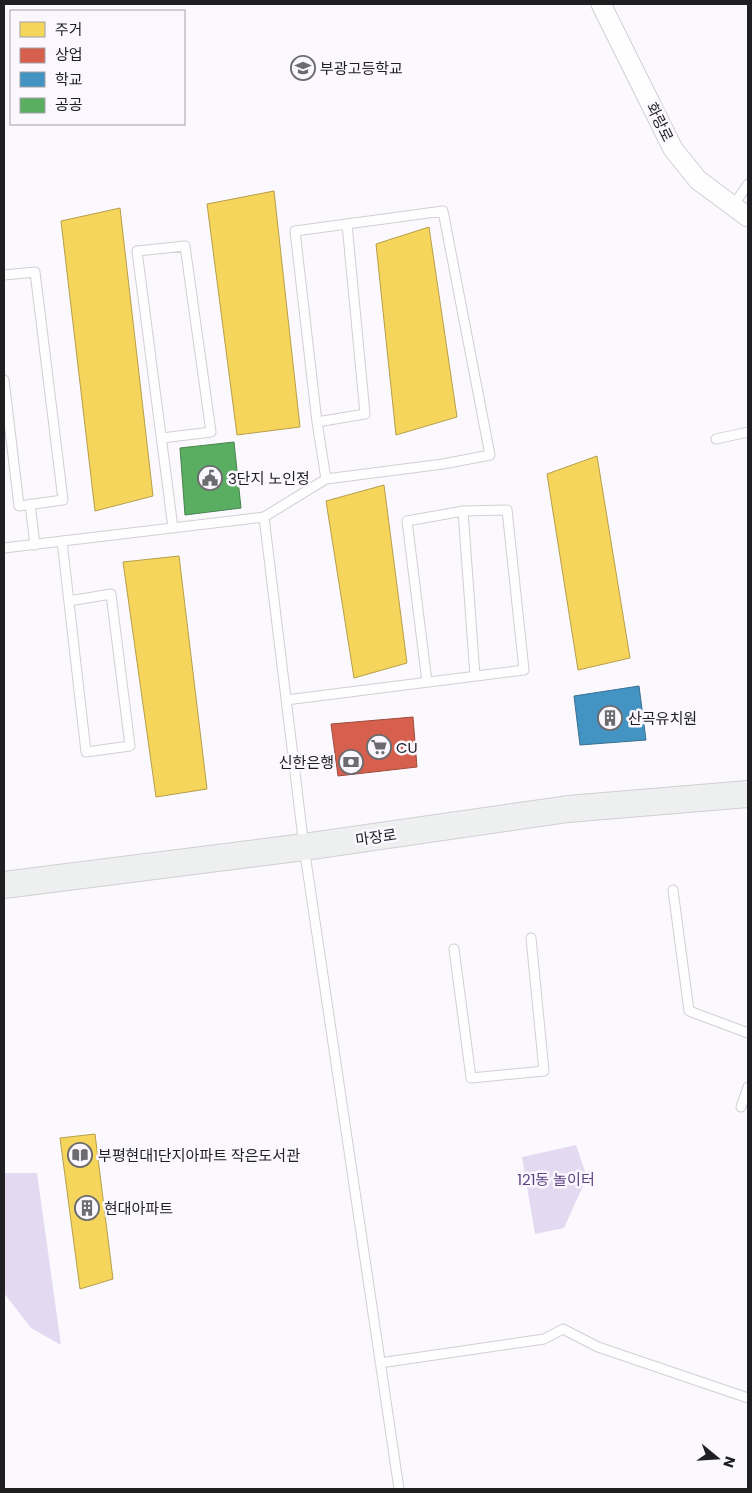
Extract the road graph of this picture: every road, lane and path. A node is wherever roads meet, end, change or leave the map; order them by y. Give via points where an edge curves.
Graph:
1 (601, 4) edge
2 (748, 184) edge
3 (741, 211) edge
4 (347, 224) junction
5 (4, 275) edge
6 (4, 380) edge
7 (317, 422) junction
8 (748, 432) edge
9 (162, 438) junction
10 (716, 439) dead end
11 (326, 479) junction
12 (30, 504) junction
13 (463, 511) junction
14 (264, 517) junction
15 (174, 528) junction
16 (62, 541) junction
17 (35, 545) junction
18 (4, 548) edge
19 (69, 601) junction
20 (475, 676) junction
21 (427, 682) junction
22 (286, 700) junction
23 (748, 794) edge
24 (304, 847) junction
25 (4, 885) edge
26 (673, 890) dead end
27 (531, 938) dead end
28 (454, 949) dead end
29 (748, 1033) edge
30 (748, 1087) edge
31 (741, 1107) dead end
32 (380, 1363) junction
33 (748, 1398) edge
34 (399, 1489) edge

1 - 3 street, 화랑로 via 673,149 698,180
2 - 3 lane
4 - 7 lane via 365,414
4 - 7 lane via 295,231
4 - 11 lane via 443,211 490,455
5 - 12 lane via 35,272 63,500
6 - 12 lane via 20,506
7 - 11 lane
8 - 10 lane
9 - 9 lane via 137,251 185,246 211,432
9 - 15 lane
11 - 14 lane
12 - 17 lane
13 - 20 lane
13 - 20 lane via 507,510 524,670
13 - 21 lane via 407,521
14 - 15 lane
14 - 22 lane
15 - 16 lane
16 - 17 lane
16 - 19 lane
17 - 18 lane
19 - 19 lane via 86,752 130,746 112,594
20 - 21 lane
21 - 22 lane
22 - 24 lane
23 - 24 main road, 마장로 via 568,809
24 - 25 main road, 마장로
24 - 32 lane
26 - 29 lane via 689,1011
27 - 28 lane via 544,1071 470,1078
30 - 31 lane
32 - 33 lane via 544,1339 563,1329 598,1347
32 - 34 lane

